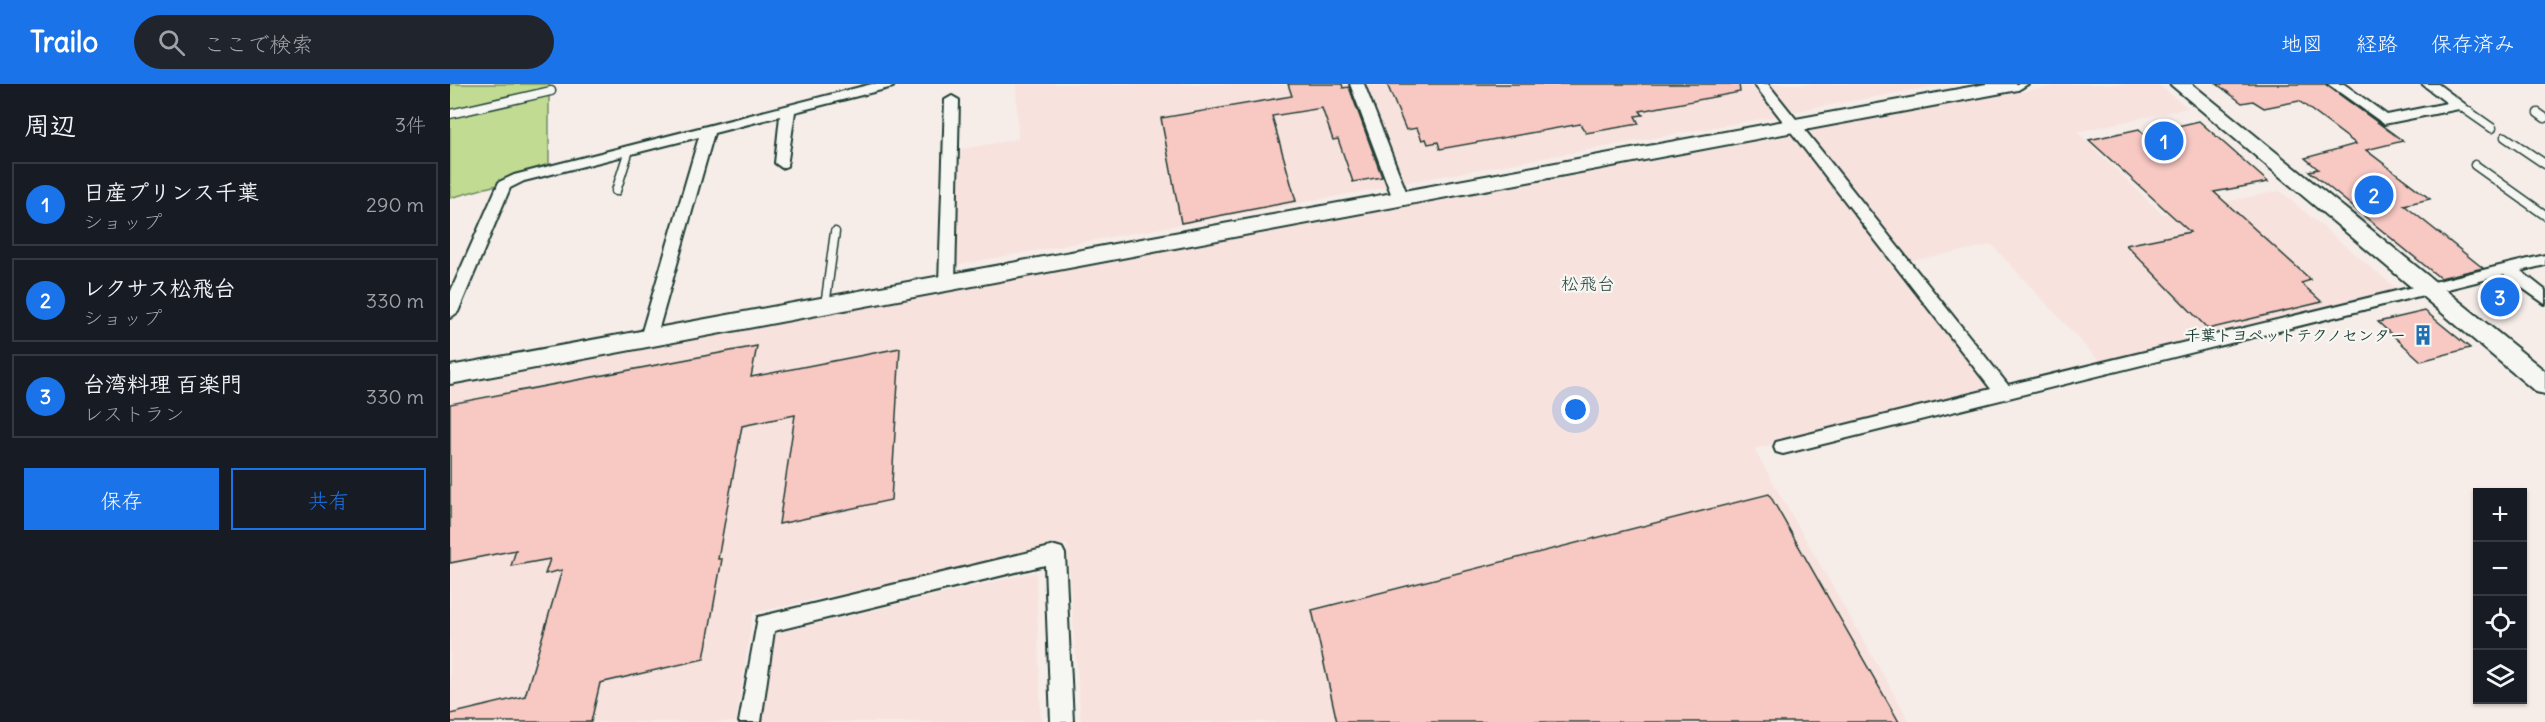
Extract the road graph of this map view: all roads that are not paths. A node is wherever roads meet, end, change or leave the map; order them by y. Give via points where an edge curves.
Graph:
1 (888, 84) edge
2 (1357, 84) edge
3 (1761, 84) edge
4 (2018, 84) edge
5 (2180, 84) edge
6 (2335, 84) edge
7 (2429, 84) edge
8 (551, 91) dead end
9 (952, 100) dead end
10 (2459, 105) junction
11 (788, 109) junction
12 (2538, 113) dead end
13 (450, 114) edge
14 (2545, 118) edge
15 (1794, 126) junction
16 (2492, 128) dead end
17 (708, 130) junction
18 (2505, 137) dead end
19 (629, 150) junction
20 (782, 164) dead end
21 (2545, 164) edge
22 (2475, 165) dead end
23 (616, 191) dead end
24 (1401, 199) junction
25 (2545, 215) edge
26 (835, 232) dead end
27 (2545, 260) edge
28 (2507, 269) junction
29 (947, 283) junction
30 (2429, 289) junction
31 (2545, 298) edge
32 (825, 306) junction
33 (450, 312) edge
34 (649, 339) junction
35 (450, 375) edge
36 (2545, 385) edge
37 (2004, 393) junction
38 (1783, 447) dead end
39 (750, 722) edge
40 (1062, 722) edge

1 - 11 street
2 - 24 street
3 - 15 street
4 - 15 street
5 - 30 street
6 - 10 street via 2384,120
7 - 10 street
8 - 13 lane
9 - 29 street
10 - 16 lane
11 - 17 street
11 - 20 street
12 - 14 lane
15 - 24 street
15 - 37 street
17 - 19 street
17 - 34 street
18 - 21 lane
19 - 23 lane
19 - 33 street via 504,185
22 - 25 lane
24 - 29 street
26 - 32 lane
27 - 28 street
28 - 30 street
28 - 31 street
29 - 32 street
30 - 36 street
30 - 37 street
32 - 34 street
34 - 35 street
37 - 38 street
39 - 40 street via 765,624 1055,554

